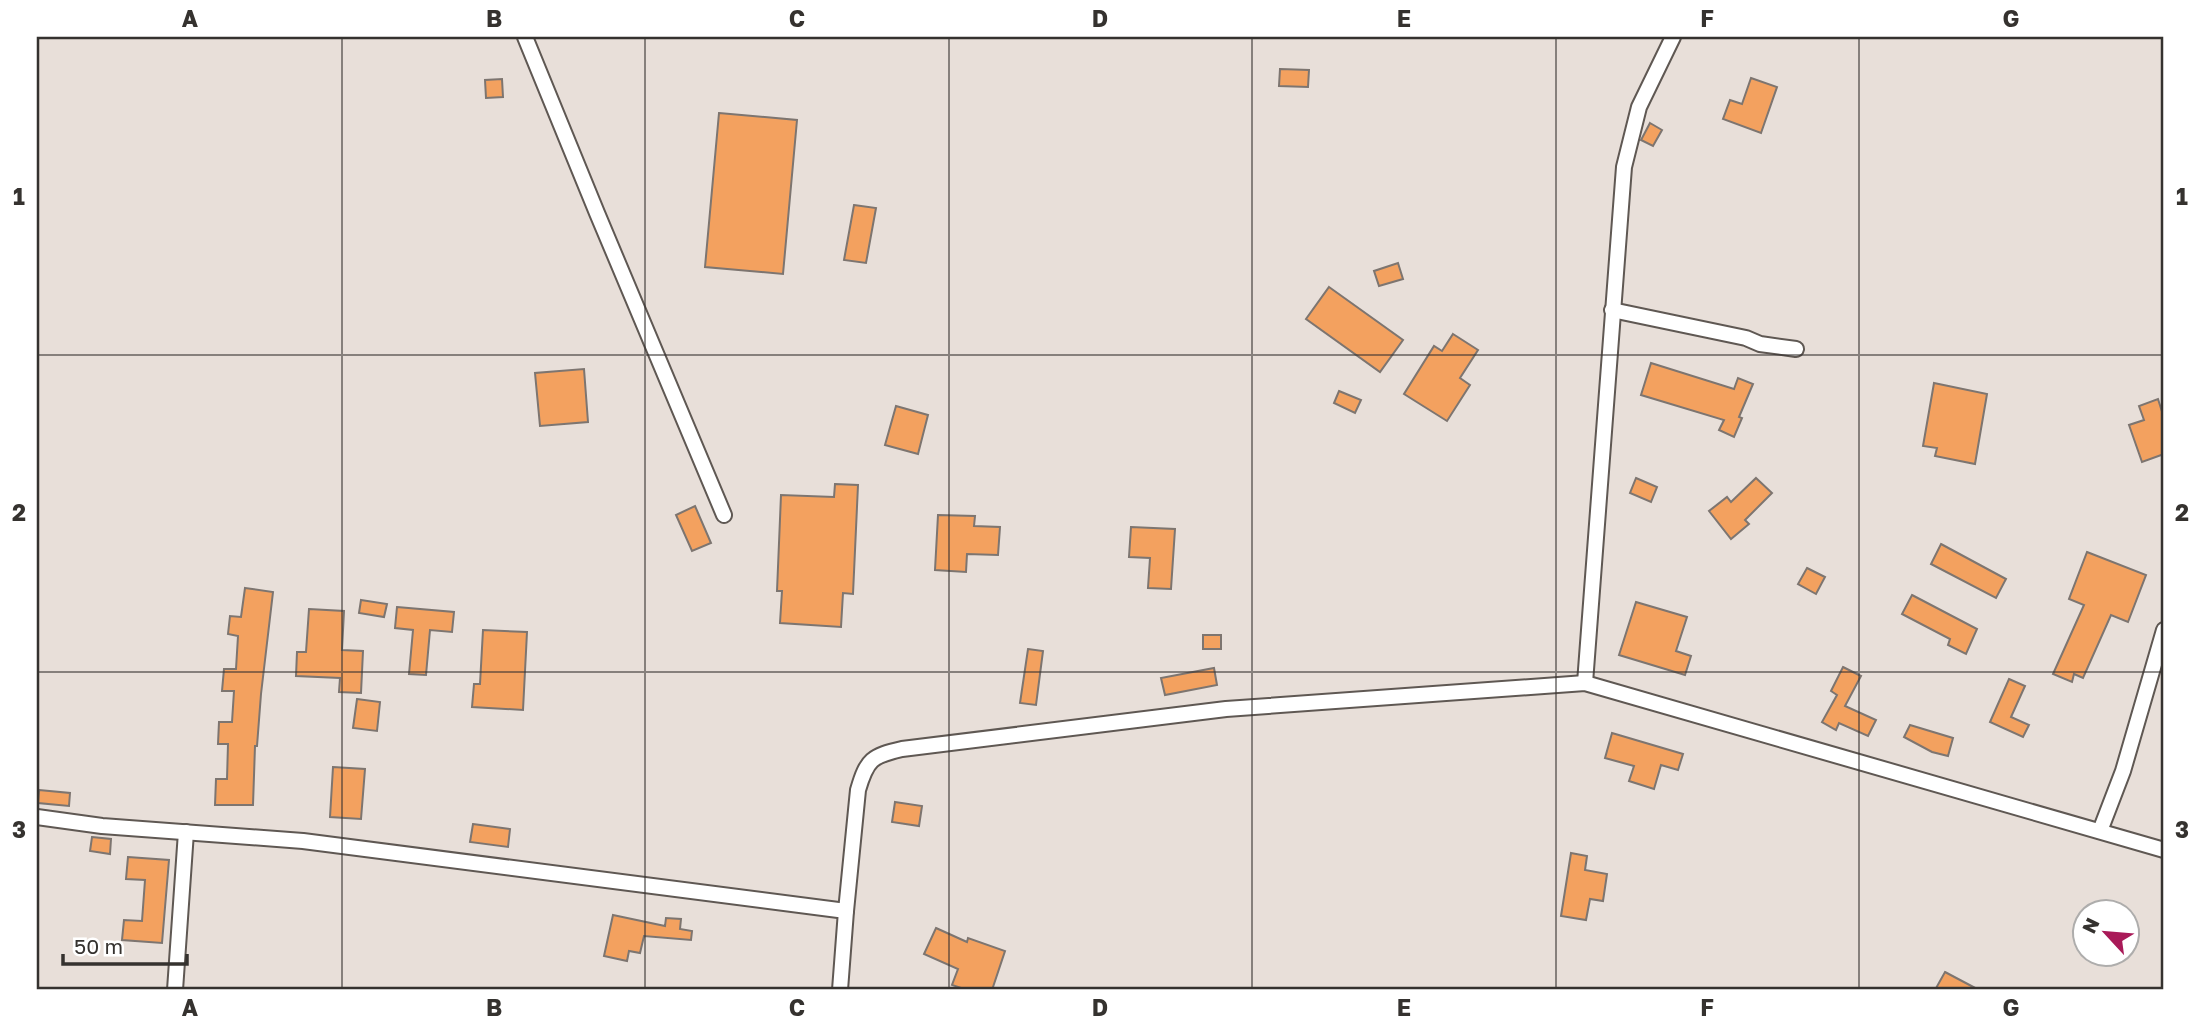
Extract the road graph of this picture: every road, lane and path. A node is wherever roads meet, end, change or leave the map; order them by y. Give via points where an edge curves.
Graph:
1 (525, 37) edge
2 (1673, 37) edge
3 (1612, 310) junction
4 (1796, 349) dead end
5 (724, 514) dead end
6 (2164, 630) edge
7 (1585, 683) junction
8 (37, 817) edge
9 (2100, 831) junction
10 (186, 832) junction
11 (2164, 850) edge
12 (846, 911) junction
13 (175, 990) edge
14 (840, 990) edge

1 - 5 street
2 - 3 street via 1639,107 1624,167
3 - 4 street via 1746,338 1760,345
3 - 7 street
6 - 9 street via 2123,771
7 - 9 street
7 - 12 street via 1226,709 877,755 863,772 858,790
8 - 10 street
9 - 11 street
10 - 12 street via 303,841
10 - 13 street
12 - 14 street

